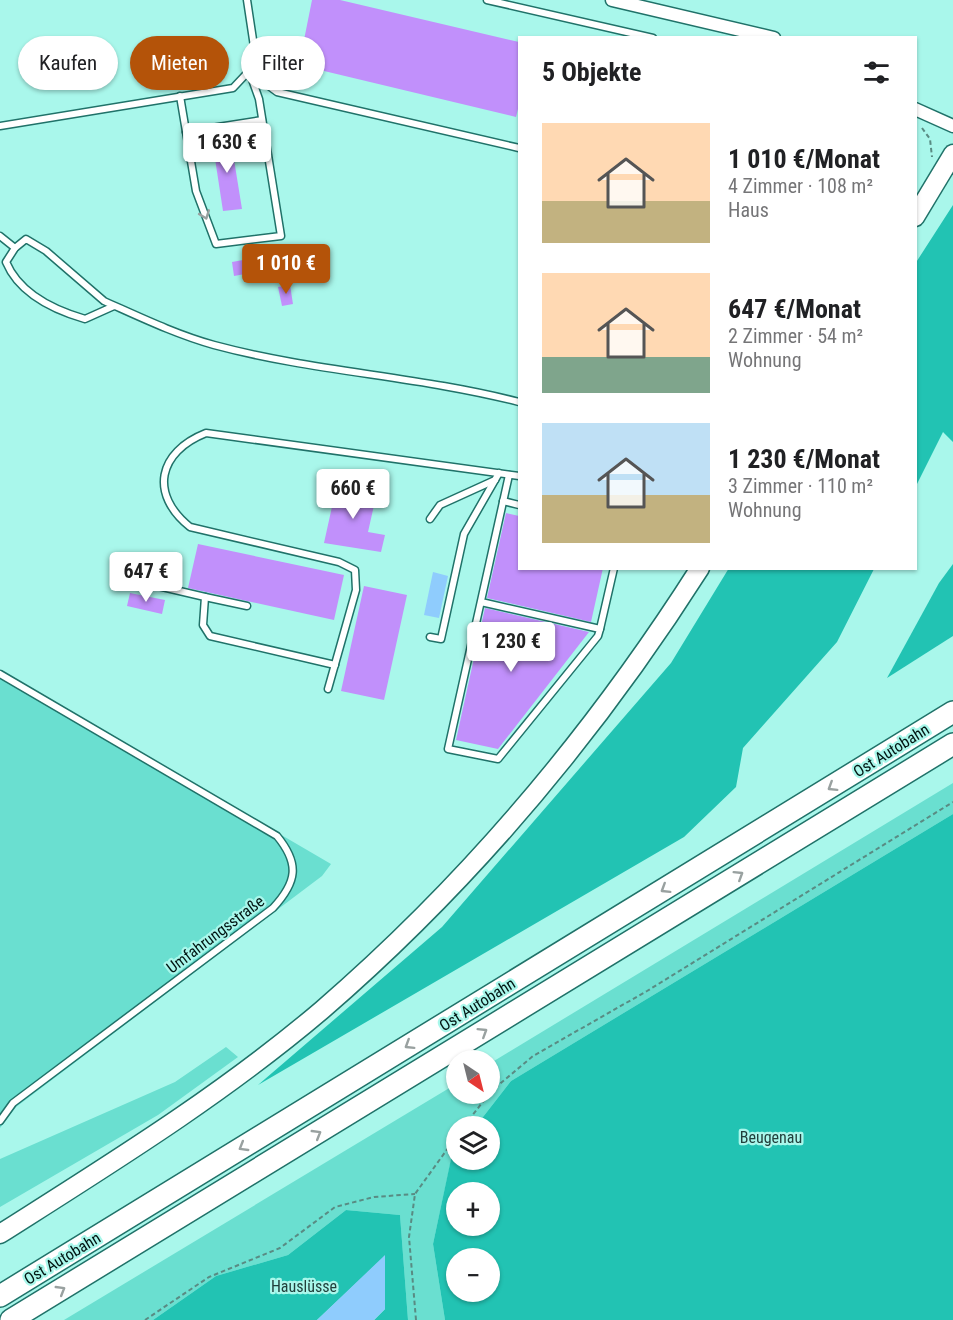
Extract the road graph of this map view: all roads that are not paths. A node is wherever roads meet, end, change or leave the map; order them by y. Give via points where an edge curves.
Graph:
1 (247, 0) edge
2 (487, 0) edge
3 (612, 0) edge
4 (252, 36) edge
5 (644, 36) edge
6 (765, 36) edge
7 (241, 79) edge
8 (256, 90) edge
9 (274, 90) edge
10 (180, 96) junction
11 (917, 114) edge
12 (262, 120) junction
13 (0, 126) edge
14 (953, 126) edge
15 (186, 132) junction
16 (518, 148) edge
17 (953, 154) edge
18 (917, 214) edge
19 (0, 236) edge
20 (15, 248) junction
21 (114, 306) junction
22 (518, 402) edge
23 (509, 475) junction
24 (497, 476) junction
25 (518, 476) edge
26 (503, 501) junction
27 (518, 504) edge
28 (430, 519) dead end
29 (614, 570) edge
30 (699, 570) edge
31 (141, 582) dead end
32 (205, 597) junction
33 (481, 602) junction
34 (247, 606) dead end
35 (600, 629) junction
36 (430, 638) dead end
37 (335, 665) junction
38 (0, 674) edge
39 (328, 689) dead end
40 (953, 712) edge
41 (953, 744) edge
42 (0, 1122) edge
43 (0, 1234) edge
44 (0, 1296) edge
45 (11, 1320) edge

1 - 4 lane
2 - 5 lane
3 - 6 street
7 - 10 lane via 232,88
8 - 12 lane
9 - 16 lane
10 - 13 lane
10 - 15 lane
11 - 14 street
12 - 15 lane
15 -> 12 lane via 196,191 216,244 281,236
17 - 18 main road
19 - 20 lane
20 - 21 lane via 26,239
20 - 21 lane via 6,262 12,276 59,311 85,319
21 - 22 lane via 162,328 244,352
23 - 24 lane
23 - 25 lane
23 - 26 lane
24 - 28 lane via 440,505
24 - 36 lane via 464,534 441,639
24 - 37 lane via 206,433 186,441 171,458 163,481 166,501 190,527 339,562 355,570 356,590
26 - 27 lane
26 - 33 lane
29 - 35 lane
30 - 43 main road via 622,684 566,757 472,866 407,933 321,1010 224,1086
31 - 32 lane
32 - 34 lane
32 - 37 lane via 203,625 210,636
33 - 35 lane
33 - 35 lane via 448,749 498,759
37 - 39 lane
38 - 42 lane, Umfahrungsstraße via 277,836 290,851 294,874 288,892 273,908 13,1103
40 -> 44 highway, Ost Autobahn
45 -> 41 highway, Ost Autobahn

